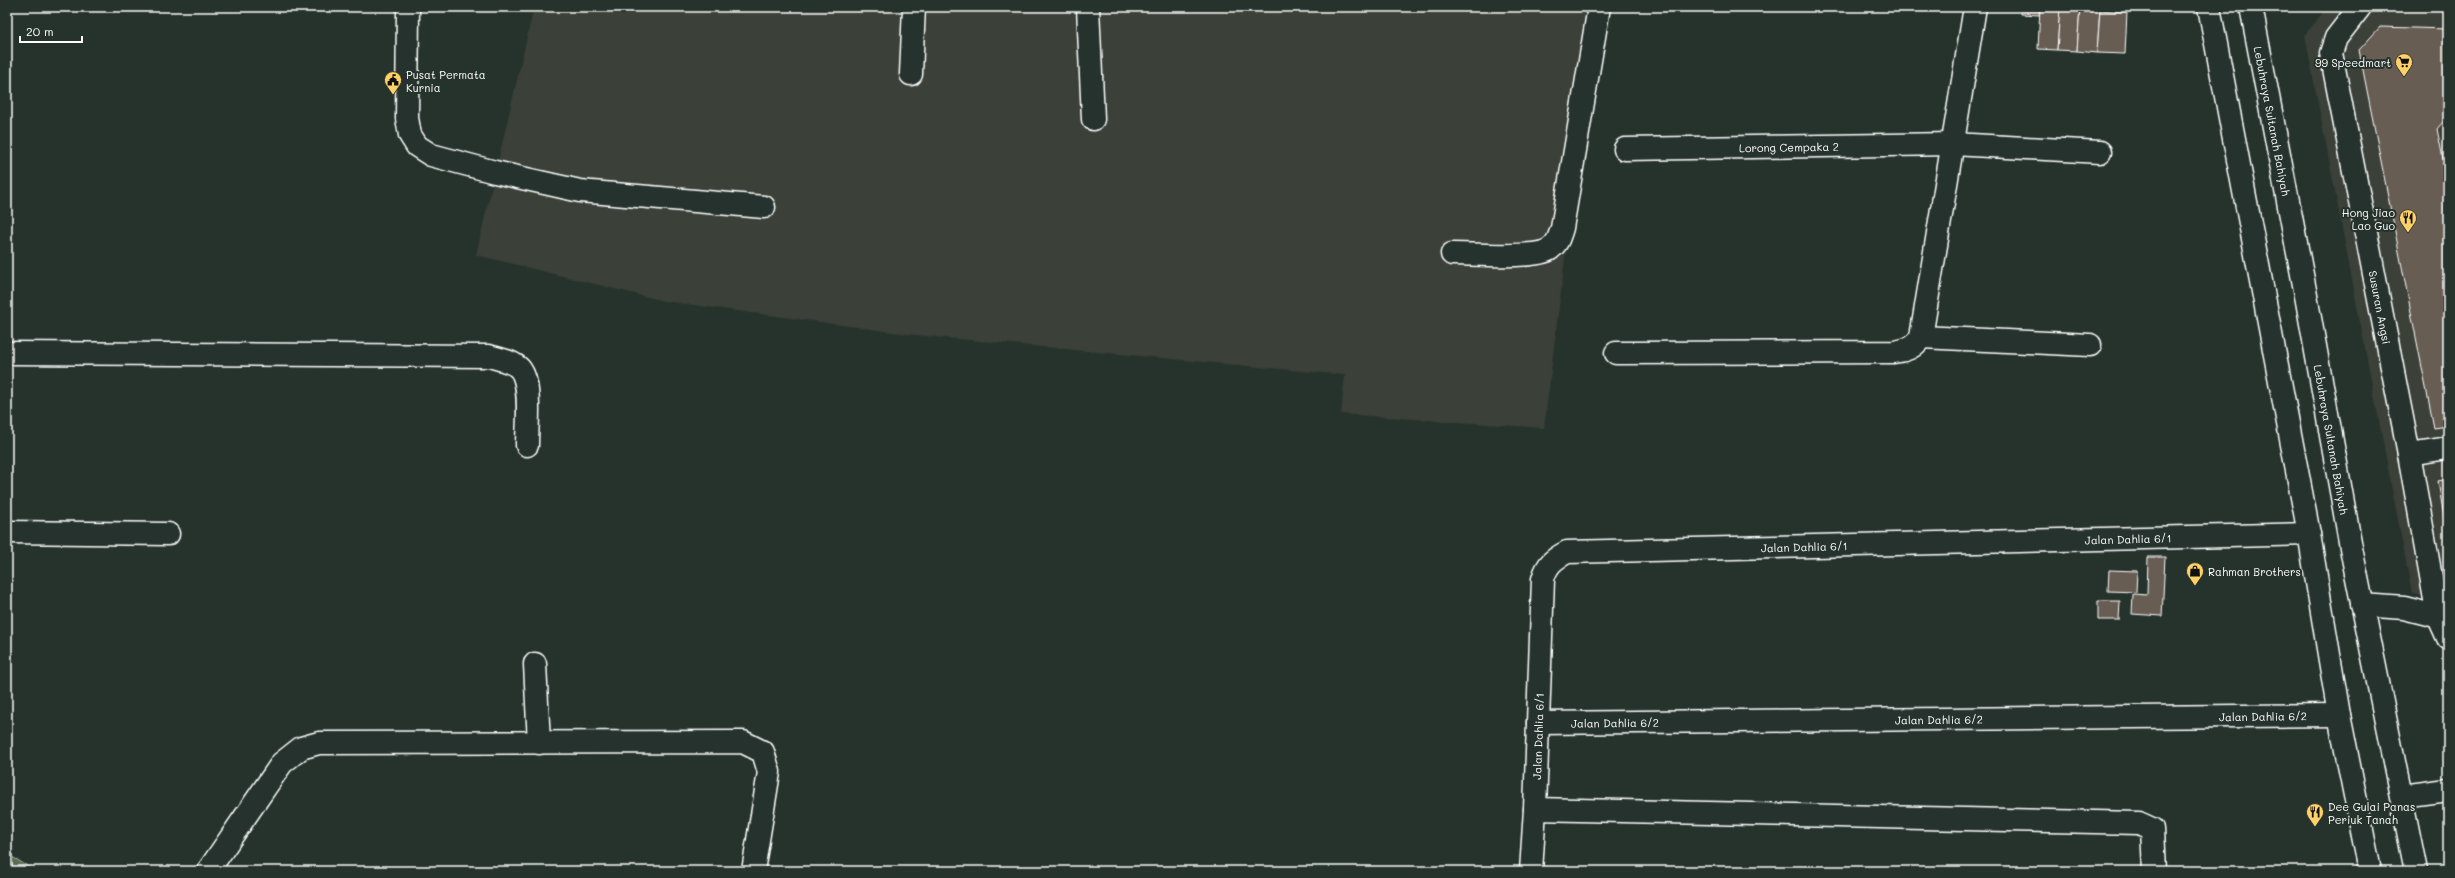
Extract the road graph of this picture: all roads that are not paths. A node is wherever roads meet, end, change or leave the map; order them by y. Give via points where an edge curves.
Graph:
1 (408, 7) edge
2 (914, 7) edge
3 (1077, 7) edge
4 (1088, 7) edge
5 (1599, 7) edge
6 (1975, 7) edge
7 (2195, 7) edge
8 (2209, 7) edge
9 (2251, 7) edge
10 (2260, 7) edge
11 (2360, 7) edge
12 (2214, 35) junction
13 (2257, 36) junction
14 (910, 74) dead end
15 (1093, 119) dead end
16 (1953, 144) junction
17 (1625, 149) dead end
18 (2100, 152) dead end
19 (764, 207) dead end
20 (1452, 254) dead end
21 (1921, 337) junction
22 (2090, 345) dead end
23 (7, 353) edge
24 (1616, 353) dead end
25 (527, 445) dead end
26 (2448, 448) edge
27 (2409, 454) junction
28 (7, 532) edge
29 (168, 534) dead end
30 (2309, 534) junction
31 (2362, 605) junction
32 (2443, 611) edge
33 (2448, 638) edge
34 (534, 664) dead end
35 (2339, 715) junction
36 (1538, 723) junction
37 (539, 743) junction
38 (2448, 790) edge
39 (2402, 796) junction
40 (1536, 809) junction
41 (208, 871) edge
42 (753, 871) edge
43 (1531, 871) edge
44 (2154, 871) edge
45 (2370, 871) edge
46 (2416, 871) edge

1 - 19 street via 407,118 410,135 418,146 431,155 580,191
2 - 14 street
3 - 4 street
4 - 15 street
5 - 20 street via 1558,242 1549,250 1536,254
6 - 16 street
7 - 12 street
8 - 12 street
9 - 13 street, Lebuhraya Sultanah Bahiyah
10 - 13 street
11 - 27 street, Susuran Angsi via 2336,38 2331,52
12 - 30 street
13 - 31 street, Lebuhraya Sultanah Bahiyah
16 - 17 street, Lorong Cempaka 2
16 - 18 street, Lorong Cempaka 2
16 - 21 street
21 - 22 street
21 - 24 street via 1916,345 1906,351 1894,352
23 - 25 street via 489,356 514,365 526,381
26 - 27 street
27 - 32 street, Susuran Angsi
28 - 29 street
30 - 35 street
30 - 36 street, Jalan Dahlia 6/1 via 1567,552 1554,558 1546,568 1543,579
31 - 32 street
31 - 39 street, Lebuhraya Sultanah Bahiyah
32 - 33 street, Susuran Angsi
34 - 37 street
35 - 36 street, Jalan Dahlia 6/2
35 - 45 street
36 - 40 street, Jalan Dahlia 6/1
37 - 41 street via 319,743 301,748 282,764
37 - 42 street via 743,742 762,752 769,772
38 - 39 street
39 - 46 street, Lebuhraya Sultanah Bahiyah
40 - 43 street, Jalan Dahlia 6/1
40 - 44 street via 2139,823 2152,830

